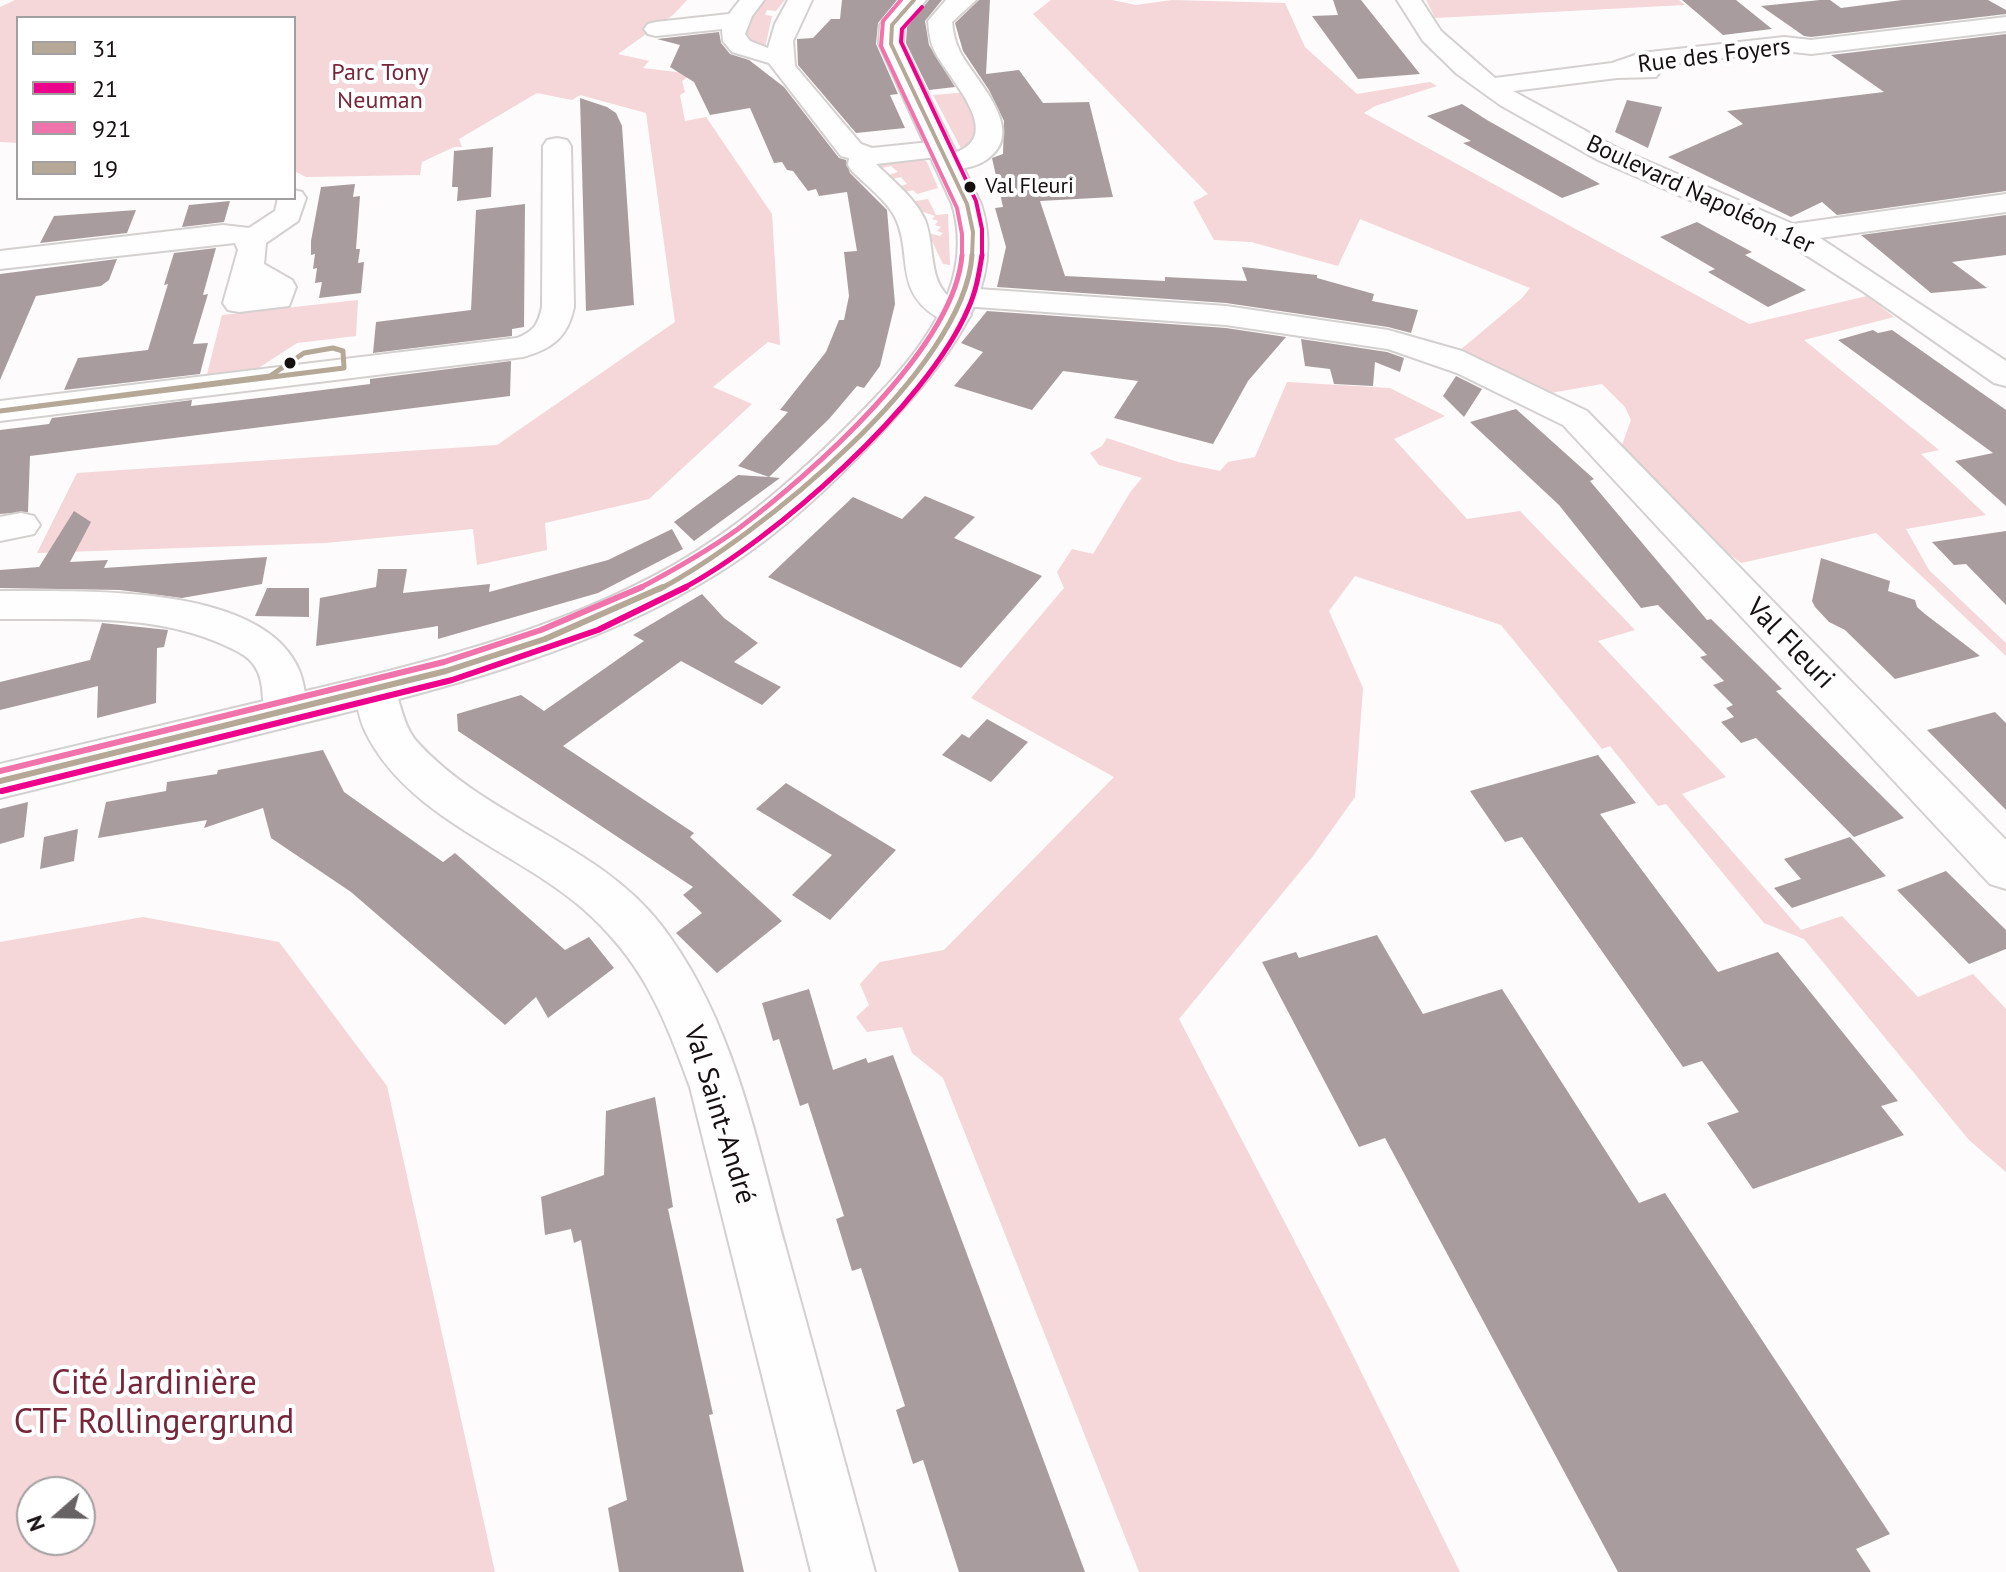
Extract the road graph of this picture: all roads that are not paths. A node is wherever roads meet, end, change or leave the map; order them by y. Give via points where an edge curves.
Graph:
1 (752, 0) edge
2 (800, 0) edge
3 (914, 0) edge
4 (964, 0) edge
5 (1409, 0) edge
6 (734, 21) junction
7 (2006, 24) edge
8 (656, 29) dead end
9 (779, 58) junction
10 (1491, 86) junction
11 (557, 146) dead end
12 (863, 154) junction
13 (944, 156) junction
14 (292, 200) edge
15 (2006, 203) edge
16 (1790, 233) junction
17 (0, 260) edge
18 (959, 306) junction
19 (2006, 376) edge
20 (0, 411) edge
21 (0, 605) edge
22 (375, 690) junction
23 (284, 712) junction
24 (0, 781) edge
25 (2006, 870) edge
26 (843, 1572) edge

1 - 6 street
2 - 9 street via 786,23
3 - 13 street via 892,25 891,44
4 - 13 street via 940,21 941,37 982,102 991,136 975,155
5 - 10 street, Boulevard Napoléon 1er via 1422,26
6 - 8 street
6 - 9 street via 736,42 747,52
7 - 10 street, Rue des Foyers via 1811,47 1801,55 1660,73 1617,70
9 - 12 street via 851,150
10 - 16 street, Boulevard Napoléon 1er via 1525,111 1610,154
11 - 20 street via 558,307 554,328 542,339 523,347
12 - 13 street
12 - 18 street via 862,165 909,217 922,282 934,305
13 - 18 street via 973,222 972,271
14 - 17 street via 288,215 250,254 240,235 223,234
15 - 16 street
16 - 19 street, Boulevard Napoléon 1er
18 - 22 street via 902,390 862,431 742,538 685,576 560,634
18 - 25 street, Val Fleuri via 1142,306 1382,338 1430,350 1587,415
21 - 23 street via 158,609 225,627 263,648 280,673
22 - 23 street
22 - 26 street, Val Saint-André via 384,728 403,755 468,809 596,892 643,938 684,1003 716,1087
23 - 24 street

